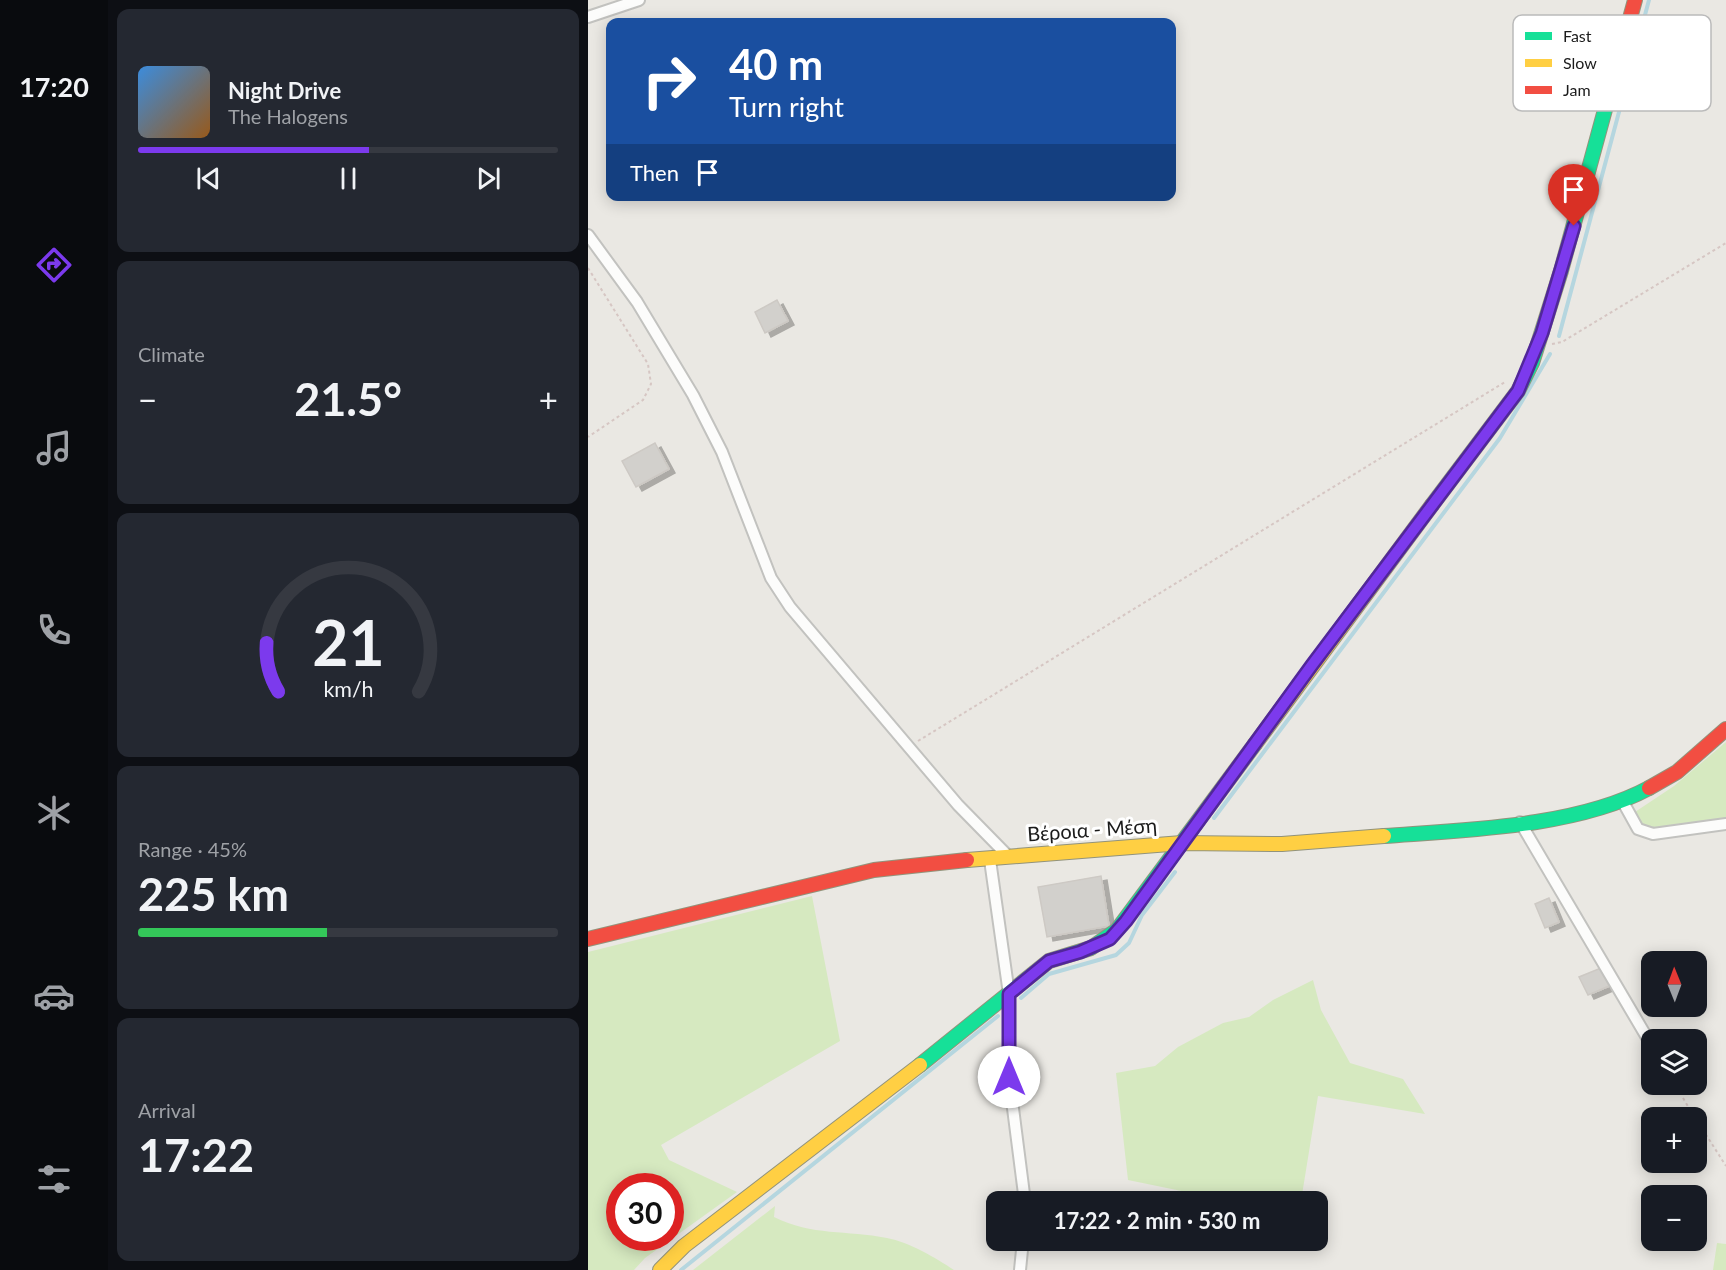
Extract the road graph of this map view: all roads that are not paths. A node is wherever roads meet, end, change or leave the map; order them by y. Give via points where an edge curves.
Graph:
1 (639, 0) edge
2 (1635, 0) edge
3 (1631, 15) edge
4 (588, 16) edge
5 (1605, 111) edge
6 (588, 235) edge
7 (1726, 729) edge
8 (1623, 802) junction
9 (1520, 822) junction
10 (1726, 824) edge
11 (1182, 843) junction
12 (1008, 856) junction
13 (990, 860) junction
14 (588, 939) edge
15 (1009, 994) junction
16 (1642, 1029) edge
17 (1024, 1191) edge
18 (1022, 1251) edge
19 (660, 1270) edge
20 (1020, 1270) edge

1 - 4 street
2 - 3 street
5 - 11 street via 1561,271 1525,376 1498,418
6 - 12 street via 637,302 693,395 722,452 771,578 812,634 908,747
7 - 8 street, Βέροια - Μέση via 1677,772
8 - 9 street, Βέροια - Μέση
8 - 10 street via 1638,829 1653,834
9 - 11 street, Βέροια - Μέση via 1282,844
9 - 16 street
11 - 12 street, Βέροια - Μέση
11 - 15 street via 1110,939 1049,961
12 - 13 street, Βέροια - Μέση
13 - 14 street, Βέροια - Μέση via 842,876
13 - 15 street
15 - 17 street via 1009,1077
15 - 19 street via 684,1246
18 - 20 street

